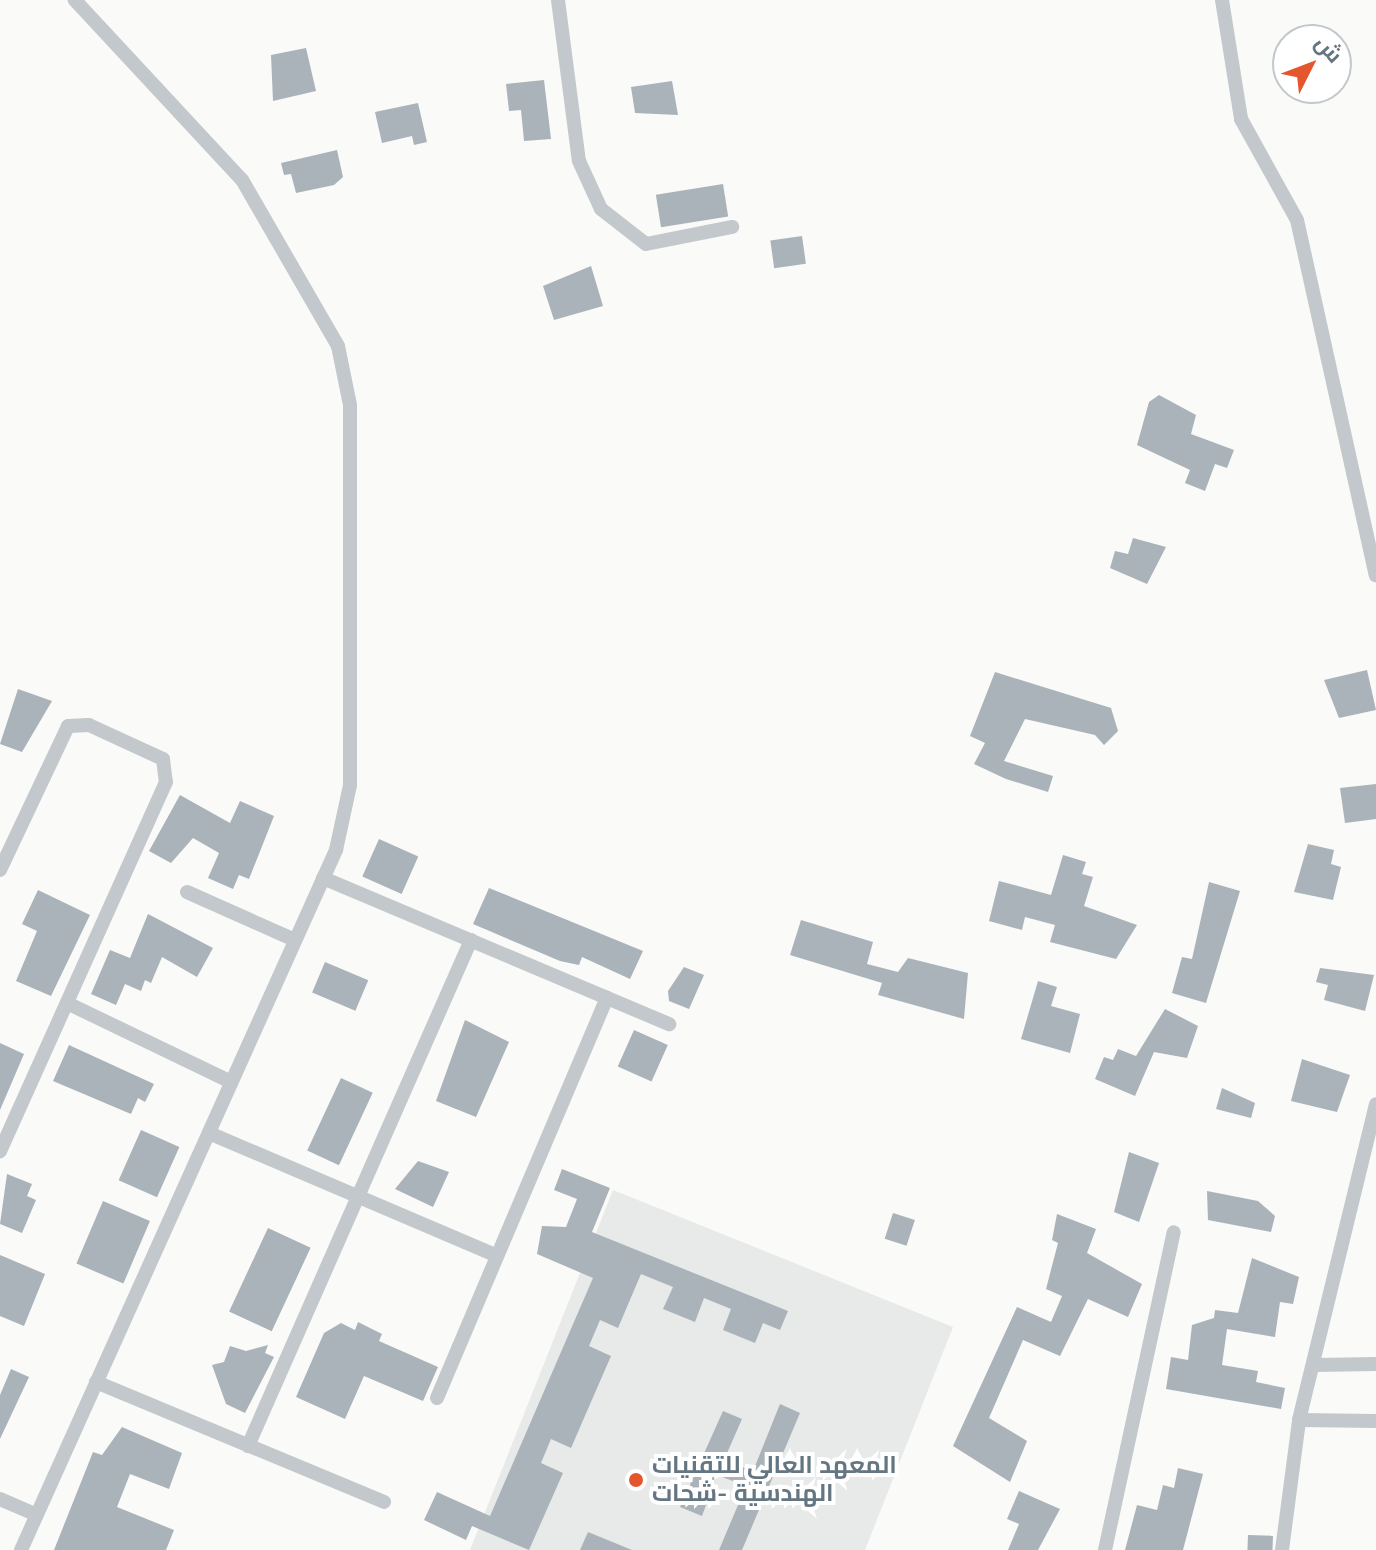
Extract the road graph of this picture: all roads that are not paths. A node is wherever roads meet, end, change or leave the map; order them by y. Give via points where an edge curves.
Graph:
1 (75, 0) edge
2 (558, 0) edge
3 (1222, 0) edge
4 (732, 227) dead end
5 (1376, 575) edge
6 (0, 870) edge
7 (323, 878) junction
8 (187, 892) dead end
9 (295, 940) junction
10 (471, 940) junction
11 (607, 998) junction
12 (67, 1003) junction
13 (669, 1024) dead end
14 (231, 1082) junction
15 (1376, 1104) edge
16 (209, 1133) junction
17 (0, 1151) edge
18 (355, 1196) junction
19 (1174, 1232) dead end
20 (497, 1256) junction
21 (1376, 1364) edge
22 (1315, 1365) junction
23 (96, 1382) junction
24 (437, 1398) dead end
25 (1299, 1420) junction
26 (1376, 1421) edge
27 (248, 1446) junction
28 (0, 1499) edge
29 (384, 1502) dead end
30 (37, 1515) junction
31 (21, 1550) edge
32 (1105, 1550) edge
33 (1282, 1550) edge

1 - 7 street via 242,180 326,319 346,376 350,785 342,833
2 - 4 street via 579,161 601,209 646,244
3 - 5 street via 1241,119 1297,220
6 - 12 street via 68,726 89,725 163,759 166,782
7 - 9 street
7 - 10 street
8 - 9 street
9 - 14 street
10 - 11 street
10 - 18 street
11 - 13 street
11 - 20 street
12 - 14 street
12 - 17 street
14 - 16 street
15 - 22 street
16 - 18 street
16 - 23 street
18 - 20 street
18 - 27 street
19 - 32 street
20 - 24 street
21 - 22 street
22 - 25 street
23 - 27 street
23 - 30 street
25 - 26 street
25 - 33 street
27 - 29 street
28 - 30 street
30 - 31 street

